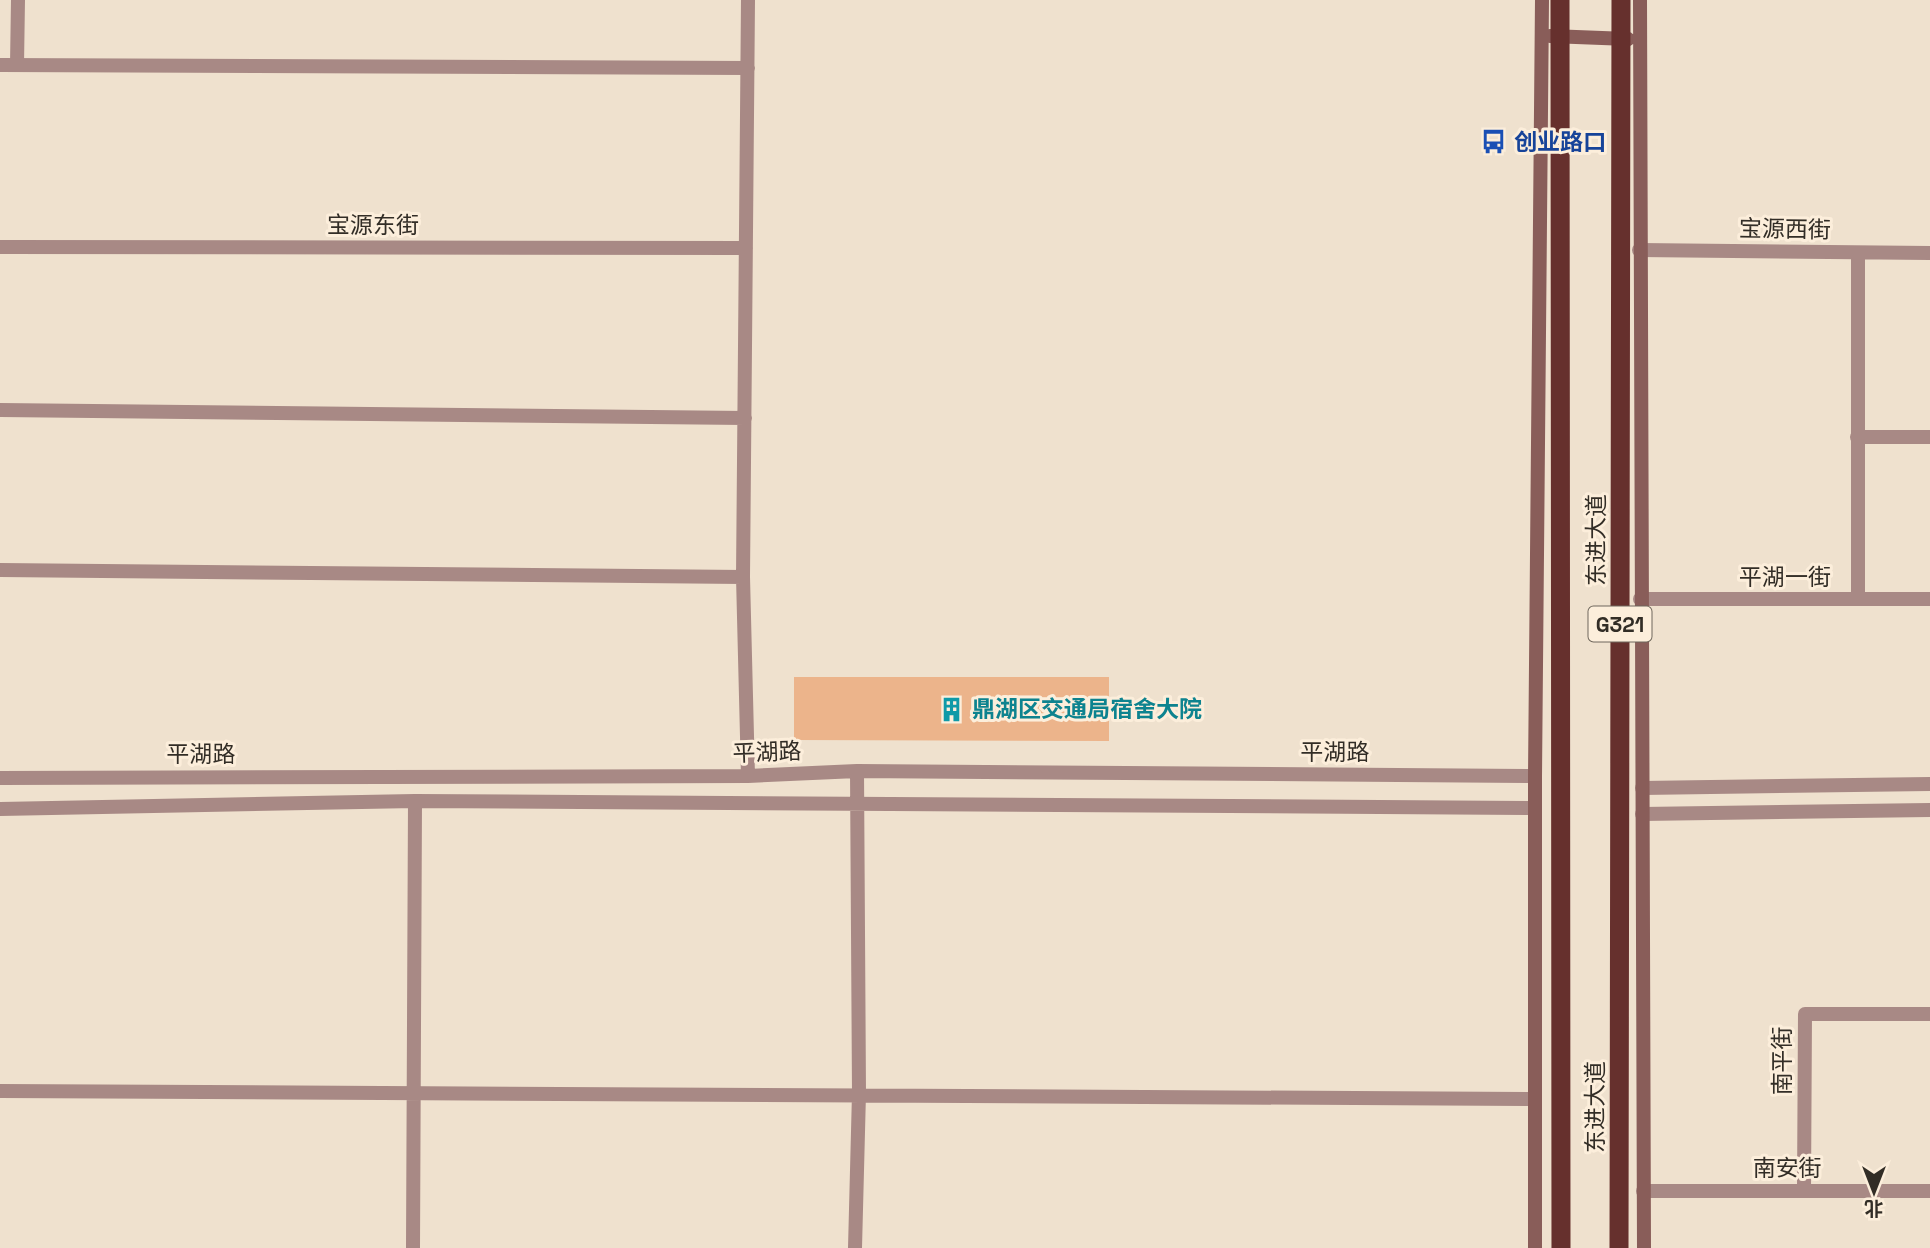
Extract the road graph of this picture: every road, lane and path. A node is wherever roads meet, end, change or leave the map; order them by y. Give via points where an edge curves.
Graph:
1 (18, 0) edge
2 (748, 0) edge
3 (1542, 0) edge
4 (1560, 0) edge
5 (1621, 0) edge
6 (1640, 0) edge
7 (1542, 36) junction
8 (1640, 40) junction
9 (0, 65) edge
10 (17, 65) junction
11 (748, 68) junction
12 (0, 247) edge
13 (746, 248) junction
14 (1639, 250) junction
15 (1858, 253) junction
16 (1930, 253) edge
17 (0, 410) edge
18 (745, 418) junction
19 (1857, 437) junction
20 (1930, 437) edge
21 (0, 570) edge
22 (743, 577) junction
23 (1640, 600) junction
24 (1858, 600) junction
25 (1930, 600) edge
26 (857, 771) junction
27 (748, 776) junction
28 (1535, 776) junction
29 (0, 778) edge
30 (1930, 784) edge
31 (1642, 788) junction
32 (415, 801) junction
33 (858, 803) junction
34 (1535, 808) junction
35 (0, 809) edge
36 (1930, 810) edge
37 (1642, 814) junction
38 (1930, 1014) edge
39 (0, 1091) edge
40 (414, 1093) junction
41 (859, 1093) junction
42 (1535, 1099) junction
43 (1643, 1191) junction
44 (1804, 1191) junction
45 (1930, 1191) edge
46 (412, 1248) edge
47 (855, 1248) edge
48 (1535, 1248) edge
49 (1561, 1248) edge
50 (1619, 1248) edge
51 (1644, 1248) edge

1 - 10 street
2 - 11 street
3 - 7 main road
4 - 49 highway, 东进大道 / G321
5 - 50 highway, 东进大道 / G321
6 - 8 main road
7 - 8 main road
7 - 28 main road
8 - 14 main road
9 - 10 street
10 - 11 street
11 - 13 street
12 - 13 street, 宝源东街
13 - 18 street
14 - 15 street, 宝源西街
14 - 23 main road
15 - 16 street, 宝源西街
15 - 19 street
17 - 18 street
18 - 22 street
19 - 20 street
19 - 24 street
21 - 22 street
22 - 27 street
23 - 24 street, 平湖一街
23 - 31 main road
24 - 25 street, 平湖一街
26 - 27 street, 平湖路
26 - 28 street, 平湖路
26 - 33 street
27 - 29 street, 平湖路
28 - 34 main road
30 - 31 street
31 - 37 main road
32 - 33 street
32 - 35 street
32 - 40 street
33 - 34 street
33 - 41 street
34 - 42 main road
36 - 37 street
37 - 43 main road
38 - 44 street, 南平街 via 1805,1014
39 - 40 street
40 - 41 street
40 - 46 street
41 - 42 street
41 - 47 street
42 - 48 main road
43 - 44 street, 南安街
43 - 51 main road
44 - 45 street, 南安街

